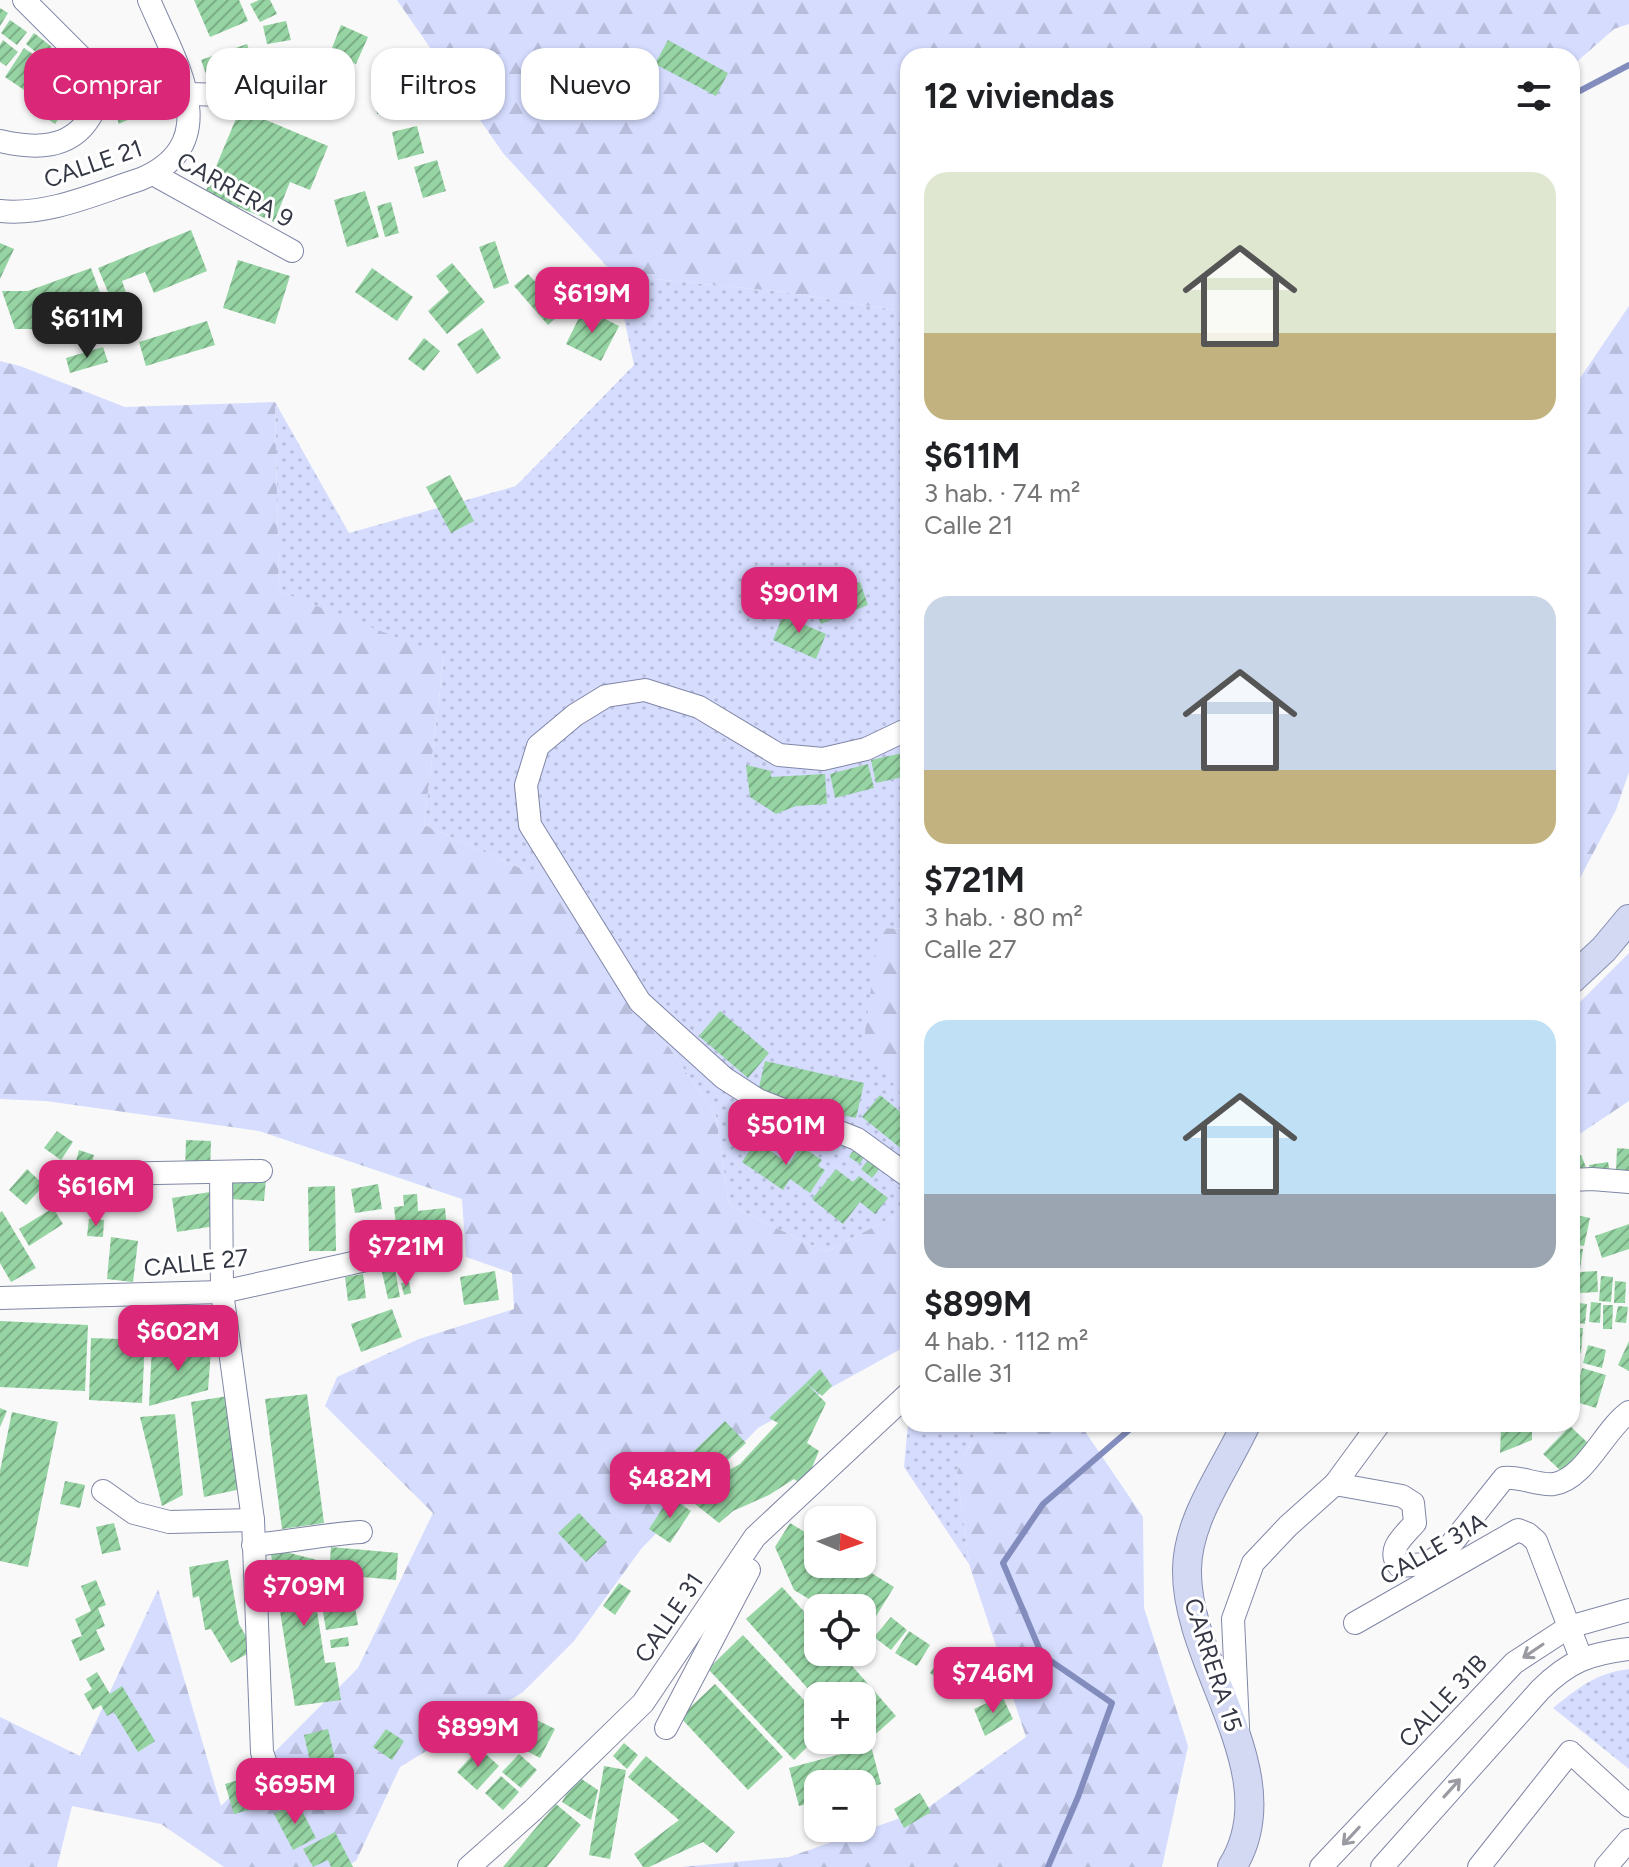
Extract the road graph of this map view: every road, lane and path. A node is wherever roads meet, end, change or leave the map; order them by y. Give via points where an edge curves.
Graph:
1 (24, 0) edge
2 (149, 0) edge
3 (169, 48) edge
4 (190, 120) edge
5 (0, 141) edge
6 (153, 174) junction
7 (0, 211) edge
8 (292, 251) dead end
9 (900, 733) edge
10 (1629, 919) edge
11 (1580, 972) edge
12 (900, 1170) edge
13 (261, 1171) dead end
14 (221, 1172) junction
15 (108, 1174) dead end
16 (1580, 1180) edge
17 (1629, 1182) edge
18 (393, 1254) dead end
19 (222, 1292) junction
20 (0, 1298) edge
21 (900, 1401) edge
22 (1629, 1412) edge
23 (1237, 1432) edge
24 (1373, 1432) edge
25 (1335, 1484) junction
26 (103, 1491) dead end
27 (253, 1520) junction
28 (361, 1532) dead end
29 (755, 1537) junction
30 (253, 1545) junction
31 (1629, 1610) edge
32 (1355, 1623) dead end
33 (1569, 1627) junction
34 (1629, 1649) edge
35 (1581, 1658) junction
36 (666, 1728) dead end
37 (1239, 1744) junction
38 (275, 1791) dead end
39 (1629, 1806) edge
40 (1629, 1840) edge
41 (469, 1867) edge
42 (1232, 1867) edge
43 (1321, 1867) edge
44 (1382, 1867) edge
45 (1479, 1867) edge
46 (1606, 1867) edge

1 - 5 street via 100,76 100,102 84,127 64,143 31,146
2 - 3 street, CALLE 21
4 - 6 street, CALLE 21 via 185,140
6 - 7 street, CALLE 21 via 50,208
6 - 8 street, CARRERA 9
9 - 12 street via 866,749 823,759 779,755 699,707 645,690 606,696 575,715 538,746 526,785 530,825 640,1002 746,1093 857,1139
10 - 11 main road
13 - 14 street
14 - 15 street
14 - 19 street
16 - 17 street
18 - 19 street, CALLE 27
19 - 20 street, CALLE 27
19 - 27 street
21 - 29 street, CALLE 31
22 - 25 street via 1581,1469 1554,1484 1504,1478 1445,1552 1426,1564 1399,1566 1393,1559 1394,1548 1415,1523 1413,1503 1402,1496
23 - 37 main road, CARRERA 15 via 1193,1530 1187,1568 1189,1606
24 - 25 street
25 - 37 street via 1253,1563 1233,1619
26 - 27 street via 134,1513 169,1522
27 - 30 street
28 - 30 street
29 - 36 street via 748,1573
29 - 41 street, CALLE 31 via 643,1703
30 - 38 street via 262,1752
31 - 33 street, CALLE 31B
32 - 33 street, CALLE 31A via 1518,1530 1536,1541
33 - 35 street
33 -> 43 street, CALLE 31B via 1514,1663
34 - 35 street
44 -> 35 street via 1540,1690
37 - 42 main road, CARRERA 15 via 1250,1794 1244,1848
39 - 45 street via 1570,1752
40 - 46 street

